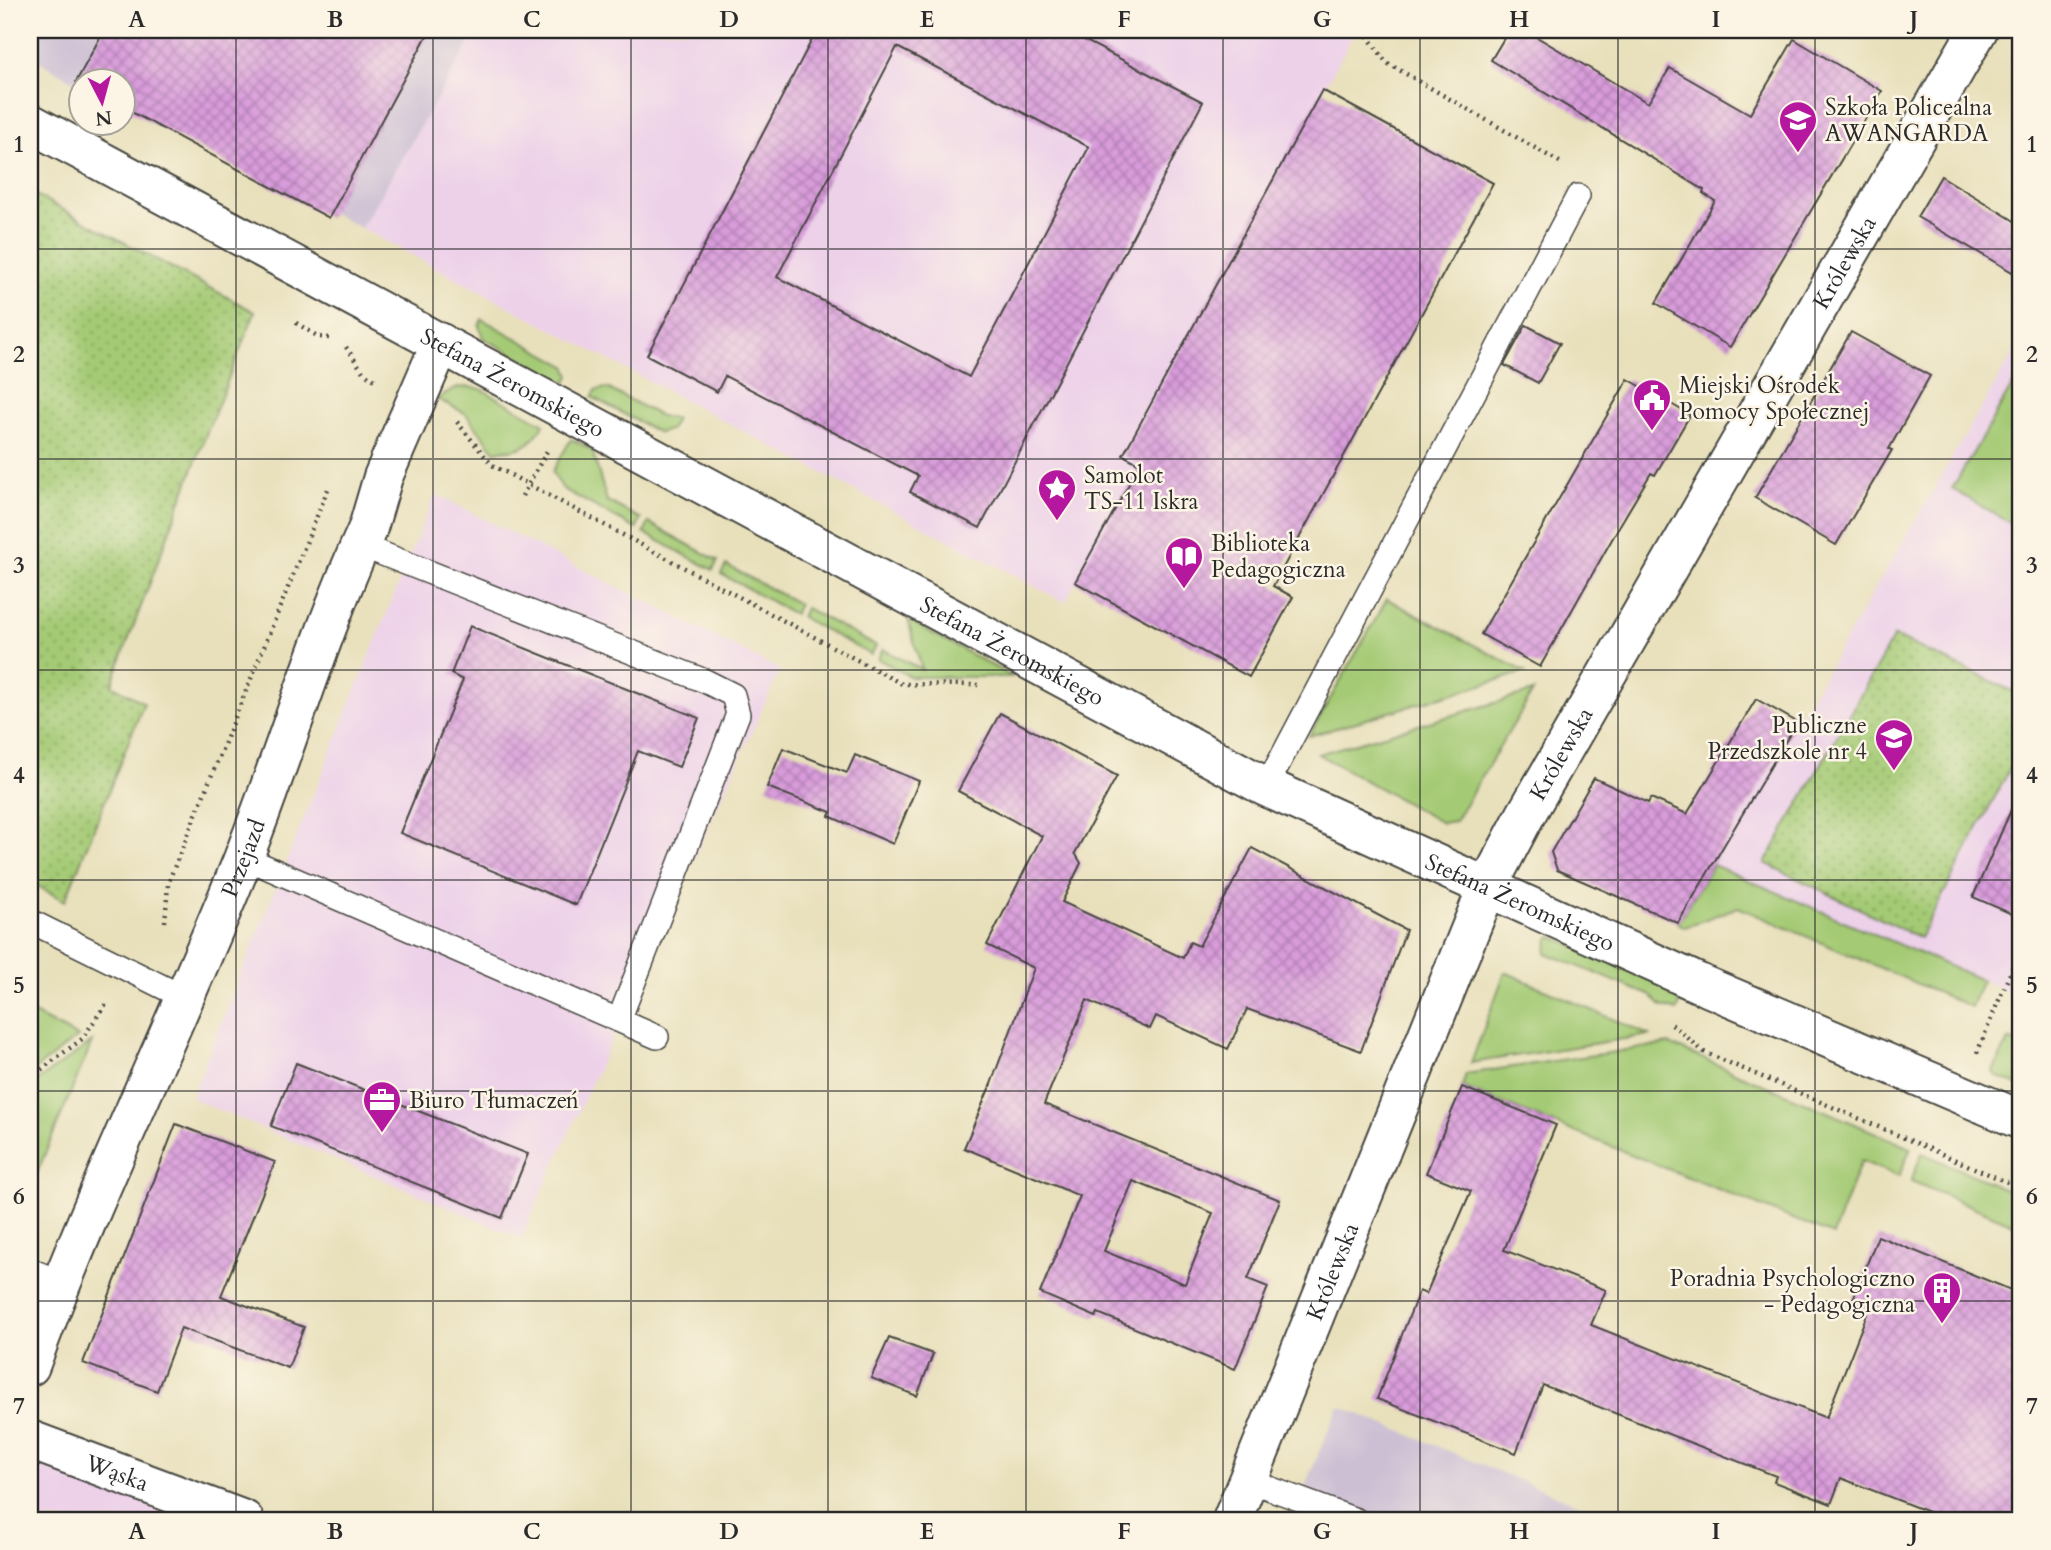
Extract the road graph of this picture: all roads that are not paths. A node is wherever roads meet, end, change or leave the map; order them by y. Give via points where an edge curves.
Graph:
1 (1978, 30) edge
2 (30, 123) edge
3 (1578, 196) road end
4 (441, 343) junction
5 (360, 545) junction
6 (1266, 787) junction
7 (243, 857) junction
8 (1487, 888) junction
9 (30, 921) edge
10 (185, 998) junction
11 (619, 1020) junction
12 (657, 1037) dead end
13 (2021, 1120) edge
14 (45, 1276) edge
15 (30, 1366) edge
16 (30, 1440) edge
17 (1247, 1480) junction
18 (244, 1520) edge
19 (1232, 1520) edge
20 (1356, 1520) edge

1 - 8 street, Królewska
2 - 4 street, Stefana Żeromskiego
3 - 6 lane
4 - 5 street, Przejazd via 383,477
4 - 6 street, Stefana Żeromskiego
5 - 7 street, Przejazd
5 - 11 lane via 733,695 738,713
6 - 8 street, Stefana Żeromskiego
7 - 10 street, Przejazd
7 - 11 lane
8 - 13 street, Stefana Żeromskiego
8 - 17 street, Królewska
9 - 10 lane
10 - 14 street, Przejazd
11 - 12 lane
14 - 15 street, Przejazd
16 - 18 street, Wąska
17 - 19 street, Królewska
17 - 20 lane

